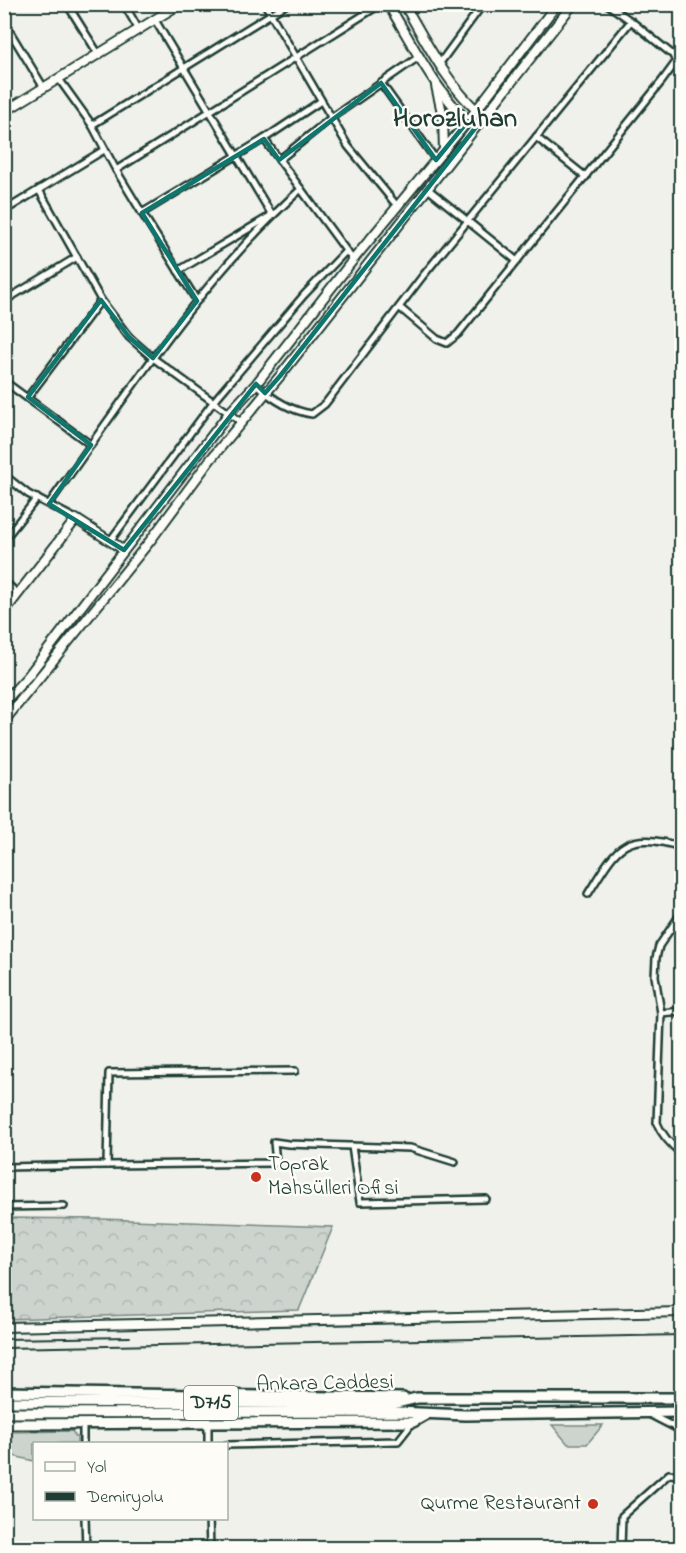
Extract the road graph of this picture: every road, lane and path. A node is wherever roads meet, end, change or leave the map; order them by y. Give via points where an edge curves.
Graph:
1 (67, 4) edge
2 (124, 4) edge
3 (265, 4) edge
4 (287, 4) edge
5 (381, 4) edge
6 (388, 4) edge
7 (404, 4) edge
8 (483, 4) edge
9 (557, 4) edge
10 (573, 4) edge
11 (607, 4) edge
12 (180, 5) edge
13 (271, 15) junction
14 (155, 20) junction
15 (631, 21) junction
16 (4, 22) edge
17 (139, 30) junction
18 (99, 54) junction
19 (296, 56) junction
20 (420, 56) junction
21 (440, 63) junction
22 (184, 68) junction
23 (59, 79) junction
24 (434, 79) junction
25 (381, 83) junction
26 (44, 88) junction
27 (321, 101) junction
28 (476, 110) junction
29 (4, 112) edge
30 (210, 112) junction
31 (485, 116) junction
32 (331, 118) junction
33 (468, 121) junction
34 (92, 125) junction
35 (476, 127) junction
36 (536, 137) junction
37 (264, 139) junction
38 (104, 150) junction
39 (444, 150) junction
40 (236, 155) junction
41 (279, 160) junction
42 (436, 160) junction
43 (116, 170) junction
44 (586, 177) junction
45 (301, 189) junction
46 (428, 189) junction
47 (39, 190) junction
48 (398, 207) junction
49 (4, 211) edge
50 (142, 213) junction
51 (272, 215) junction
52 (467, 221) junction
53 (346, 251) junction
54 (77, 257) junction
55 (353, 260) junction
56 (517, 261) junction
57 (178, 271) junction
58 (101, 300) junction
59 (4, 301) edge
60 (197, 301) junction
61 (399, 307) junction
62 (153, 358) junction
63 (4, 381) edge
64 (256, 384) junction
65 (265, 393) junction
66 (28, 397) junction
67 (214, 401) junction
68 (230, 412) junction
69 (241, 422) junction
70 (91, 445) junction
71 (4, 475) edge
72 (37, 498) junction
73 (50, 504) junction
74 (76, 519) junction
75 (4, 540) edge
76 (110, 541) junction
77 (124, 550) junction
78 (4, 581) edge
79 (18, 594) junction
80 (4, 612) edge
81 (4, 702) edge
82 (4, 721) edge
83 (681, 847) edge
84 (588, 894) dead end
85 (681, 912) edge
86 (681, 1011) edge
87 (661, 1013) junction
88 (295, 1071) dead end
89 (352, 1146) junction
90 (681, 1154) edge
91 (455, 1162) dead end
92 (107, 1165) junction
93 (4, 1167) edge
94 (486, 1199) dead end
95 (64, 1206) dead end
96 (4, 1207) edge
97 (681, 1312) edge
98 (4, 1327) edge
99 (4, 1392) edge
100 (417, 1398) junction
101 (681, 1398) edge
102 (4, 1402) edge
103 (681, 1412) edge
104 (4, 1413) edge
105 (647, 1413) junction
106 (427, 1414) junction
107 (413, 1422) junction
108 (208, 1423) junction
109 (4, 1424) edge
110 (83, 1425) junction
111 (681, 1431) edge
112 (83, 1442) edge
113 (208, 1442) edge
114 (228, 1445) edge
115 (681, 1475) edge
116 (85, 1520) edge
117 (209, 1520) edge
118 (86, 1548) edge
119 (210, 1548) edge
120 (621, 1548) edge

1 - 18 street
2 - 17 street
3 - 13 street
4 - 13 street
5 - 19 street
6 - 20 street
7 - 21 street
8 - 21 street
9 - 28 street
10 - 31 street
11 - 15 street
12 - 14 street
13 - 19 street
13 - 22 street
14 - 17 street
14 - 22 street
15 - 36 street
15 - 44 street via 673,55 676,62
16 - 26 street
17 - 18 street
18 - 23 street
19 - 27 street
19 - 30 street
20 - 24 street
20 - 25 street
21 - 28 street
22 - 30 street
22 - 34 street
23 - 26 street
23 - 34 street
24 - 33 street via 456,111
24 - 39 street via 443,117
25 - 32 street
25 - 42 street
26 - 29 street
27 - 32 street
27 - 37 street
28 - 31 street
28 - 33 street
30 - 40 street
30 - 43 street
31 - 35 street
32 - 41 street
32 - 48 street via 348,146
33 - 35 street
33 - 39 street
34 - 38 street
35 - 46 street
36 - 44 street
36 - 52 street
37 - 40 street
37 - 41 street
38 - 43 street
38 - 47 street
39 - 42 street
40 - 50 street
40 - 51 street
41 - 45 street
42 - 48 street
43 - 50 street
44 - 56 street
45 - 51 street
45 - 53 street
46 - 52 street
46 - 65 street
47 - 49 street
47 - 54 street
48 - 55 street
50 - 57 street
51 - 57 street
51 - 60 street
52 - 56 street
52 - 61 street
53 - 55 street
53 - 67 street
54 - 58 street
54 - 59 street
55 - 64 street
56 - 61 street via 458,334 447,342 437,339
57 - 60 street
58 - 62 street via 129,337
58 - 66 street
60 - 62 street
61 - 65 street via 325,404 312,414 298,412
62 - 67 street
62 - 70 street
63 - 66 street
64 - 65 street
64 - 68 street
65 - 69 street
66 - 70 street
67 - 68 street
67 - 76 street
68 - 69 street
68 - 77 street
69 - 82 street
70 - 73 street
71 - 72 street
72 - 73 street
72 - 75 street
73 - 74 street
74 - 76 street
74 - 79 street
76 - 77 street
77 - 81 street
78 - 79 street
79 - 80 street
83 - 84 street via 648,840 629,842 608,862
85 - 87 street via 656,957
86 - 87 street
87 - 90 street via 657,1123 671,1146
88 - 92 street via 109,1073
89 - 91 street via 410,1148
89 - 92 street via 274,1142 276,1163
89 - 94 street via 360,1202
92 - 93 street
95 - 96 street
97 - 98 street
99 - 100 highway
100 - 101 highway, Ankara Caddesi / D715
100 - 102 highway, Ankara Caddesi / D715 via 392,1404
103 - 105 highway, Ankara Caddesi / D715
104 - 106 highway, Ankara Caddesi / D715
105 - 106 highway, Ankara Caddesi / D715
105 - 111 street
106 - 107 highway, D715
107 - 108 highway, D715
107 - 114 street via 398,1441
108 - 110 highway, D715
108 - 113 street
109 - 110 highway, D715
110 - 112 street
115 - 120 street via 669,1474 622,1516
116 - 118 street
117 - 119 street

